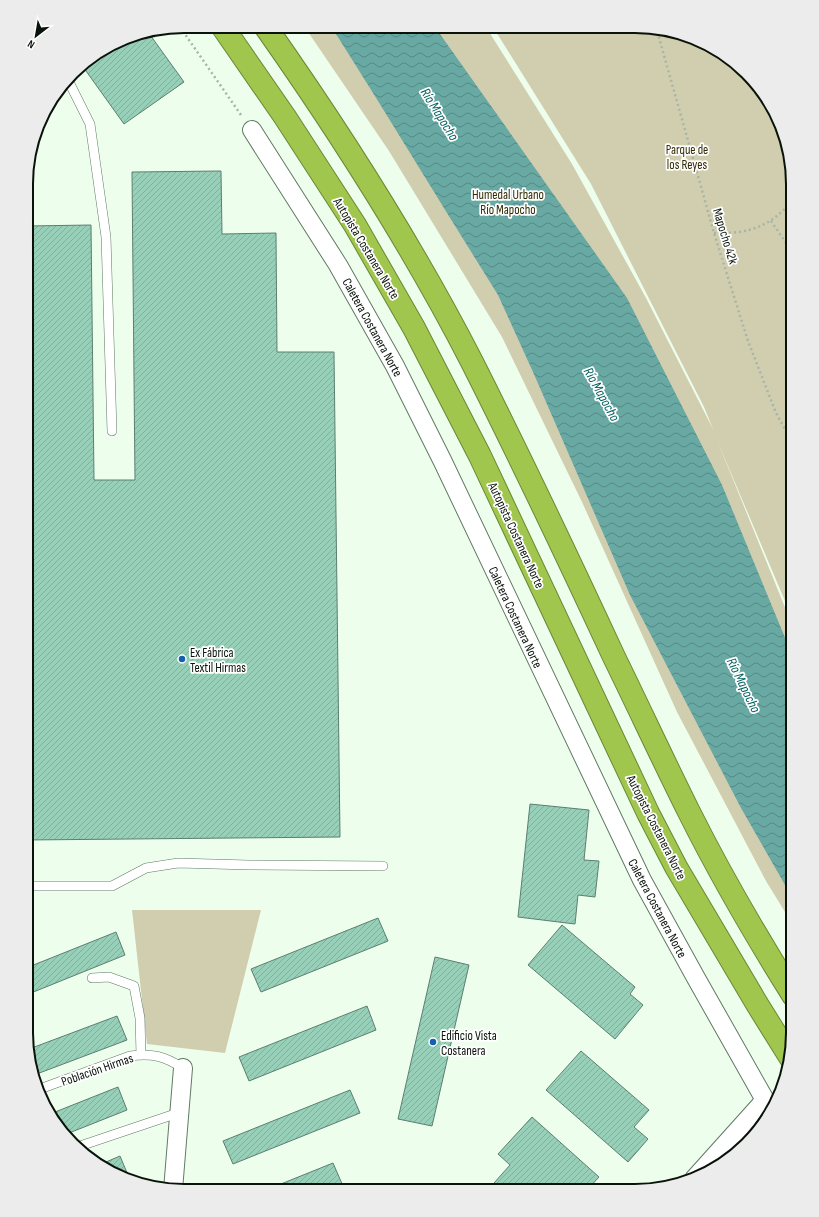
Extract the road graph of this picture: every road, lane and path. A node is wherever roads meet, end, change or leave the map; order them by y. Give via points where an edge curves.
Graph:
1 (184, 33) edge
2 (227, 33) edge
3 (270, 33) edge
4 (658, 35) edge
5 (70, 84) edge
6 (252, 130) joint
7 (786, 208) edge
8 (771, 221) junction
9 (714, 233) junction
10 (786, 243) edge
11 (112, 431) dead end
12 (786, 431) edge
13 (383, 866) dead end
14 (33, 886) edge
15 (92, 978) dead end
16 (786, 983) edge
17 (785, 1050) edge
18 (141, 1055) junction
19 (182, 1068) joint
20 (43, 1088) edge
21 (768, 1104) edge
22 (767, 1107) edge
23 (178, 1113) junction
24 (82, 1145) edge
25 (708, 1165) edge
26 (173, 1184) edge

1 - 6 path
2 - 17 highway, Autopista Costanera Norte via 355,225 414,328 480,456 648,813 676,867
3 - 16 highway via 329,119 429,282 471,360 690,813 747,919
4 - 9 path, Mapocho 42k
5 - 11 lane via 90,124 106,238
6 - 21 street, Caletera Costanera Norte via 338,265 395,366 642,880
7 - 8 path
8 - 9 path via 747,231 732,234
8 - 10 path
9 - 12 path, Mapocho 42k via 748,341 776,413
13 - 14 lane via 178,863 146,868 112,886
15 - 18 lane via 109,977 134,986 140,1018
18 - 19 lane, Población Hirmas via 163,1057
18 - 20 lane, Población Hirmas via 130,1056
19 - 23 street, Población Hirmas
22 - 25 street
23 - 24 lane
23 - 26 street, Población Hirmas

